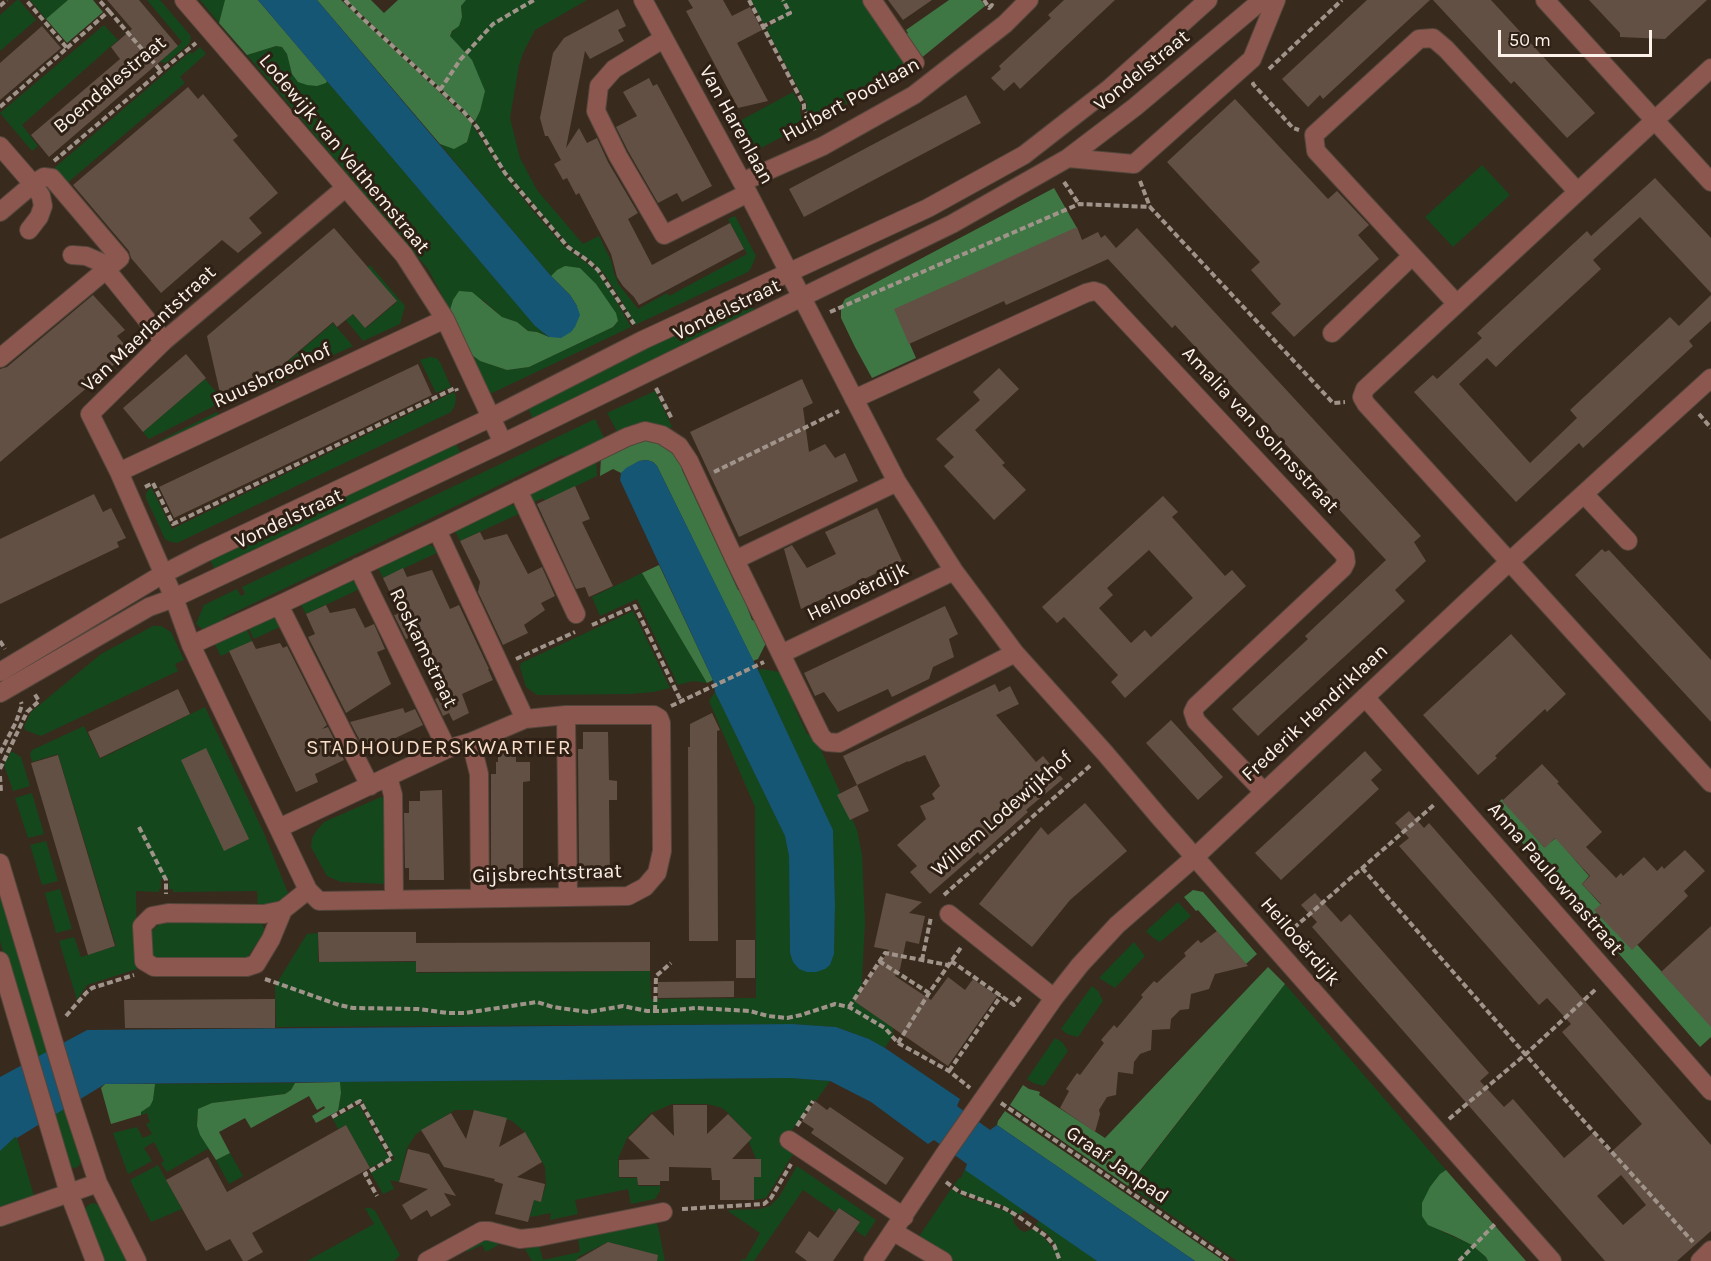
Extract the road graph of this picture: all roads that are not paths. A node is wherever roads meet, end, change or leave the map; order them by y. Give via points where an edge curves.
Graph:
1 (184, 0) edge
2 (643, 0) edge
3 (872, 0) edge
4 (1029, 0) edge
5 (1208, 0) edge
6 (1262, 0) edge
7 (1276, 0) edge
8 (1545, 0) edge
9 (663, 39) junction
10 (915, 63) dead end
11 (1711, 68) edge
12 (1654, 120) junction
13 (0, 146) edge
14 (1061, 162) junction
15 (38, 180) junction
16 (1711, 182) edge
17 (745, 187) junction
18 (345, 188) junction
19 (1577, 191) junction
20 (0, 212) edge
21 (29, 230) dead end
22 (72, 255) dead end
23 (1412, 256) junction
24 (106, 269) junction
25 (790, 272) junction
26 (802, 298) junction
27 (1456, 303) junction
28 (445, 319) junction
29 (1332, 333) dead end
30 (164, 341) junction
31 (0, 358) edge
32 (1711, 378) edge
33 (854, 399) junction
34 (490, 418) junction
35 (503, 443) junction
36 (119, 472) junction
37 (897, 482) junction
38 (518, 490) junction
39 (1584, 494) junction
40 (437, 530) junction
41 (1628, 541) dead end
42 (735, 560) junction
43 (1509, 562) junction
44 (358, 567) junction
45 (954, 571) junction
46 (163, 574) junction
47 (174, 598) junction
48 (279, 605) junction
49 (576, 614) dead end
50 (191, 645) junction
51 (1015, 653) junction
52 (774, 658) junction
53 (0, 672) edge
54 (0, 693) edge
55 (1365, 697) junction
56 (566, 715) junction
57 (525, 719) junction
58 (471, 742) junction
59 (447, 749) junction
60 (388, 777) junction
61 (1711, 783) edge
62 (370, 786) junction
63 (1264, 792) junction
64 (279, 828) junction
65 (1195, 857) junction
66 (0, 863) edge
67 (308, 890) junction
68 (568, 897) junction
69 (480, 898) junction
70 (394, 900) junction
71 (942, 909) road end
72 (284, 910) junction
73 (0, 961) edge
74 (1054, 998) junction
75 (1711, 1091) edge
76 (795, 1144) road end
77 (98, 1183) junction
78 (69, 1193) junction
79 (663, 1212) dead end
80 (0, 1217) edge
81 (899, 1224) junction
82 (95, 1261) edge
83 (137, 1261) edge
84 (427, 1261) edge
85 (873, 1261) edge
86 (943, 1261) edge
87 (1552, 1261) edge

1 - 18 street, Lodewijk van Velthemstraat
2 - 9 street, Van Harenlaan
3 - 10 street
4 - 17 street, Huibert Pootlaan via 1005,24 914,95
5 - 25 street, Vondelstraat via 1110,88 1024,155 928,208
6 - 14 street, Vondelstraat via 1135,107
7 - 14 street via 1252,59 1134,164
8 - 12 street
9 - 17 street, Van Harenlaan
9 - 17 street, Huibert Pootlaan via 614,69 599,87 596,111 618,156 664,235
11 - 12 street
12 - 16 street
12 - 19 street
13 - 15 street
14 - 26 street, Vondelstraat via 952,224
15 - 20 street
15 - 21 street via 43,206
15 - 24 street via 52,177 120,258
17 - 25 street, Van Harenlaan
18 - 28 street, Lodewijk van Velthemstraat via 404,255
18 - 30 street, Van Maerlantstraat
19 - 23 street via 1446,49 1433,38 1419,39 1314,135 1316,151
19 - 27 street
22 - 24 street via 86,256
23 - 27 street
23 - 29 street
24 - 30 street
24 - 31 street
25 - 26 street, Van Harenlaan
25 - 34 street, Vondelstraat
26 - 33 street, Heilooërdijk
26 - 35 street, Vondelstraat
27 - 43 street via 1365,389 1362,397
28 - 34 street, Lodewijk van Velthemstraat
28 - 36 street, Ruusbroechof
30 - 36 street, Van Maerlantstraat via 90,414
32 - 39 street, Frederik Hendriklaan
33 - 37 street, Heilooërdijk
33 - 63 street, Amalia van Solmsstraat via 1086,293 1100,293 1345,555 1343,568 1193,712 1196,721
34 - 35 street, Lodewijk van Velthemstraat
34 - 46 street, Vondelstraat
35 - 47 street, Vondelstraat
36 - 46 street, Van Maerlantstraat
37 - 42 street
37 - 45 street, Heilooërdijk
38 - 40 street
38 - 42 street via 627,437 645,431 667,438 679,446 689,461
38 - 49 street
39 - 41 street
39 - 43 street, Frederik Hendriklaan
40 - 44 street
40 - 57 street
42 - 52 street
43 - 55 street, Frederik Hendriklaan
43 - 61 street
44 - 48 street
44 - 59 street, Roskamstraat
45 - 51 street, Heilooërdijk
45 - 52 street, Heilooërdijk
46 - 47 street
46 - 53 street, Vondelstraat
47 - 50 street
47 - 54 street, Vondelstraat via 149,607
48 - 50 street
48 - 62 street
50 - 64 street
51 - 52 street via 839,743 826,742 821,736
51 - 65 street, Heilooërdijk
55 - 63 street, Frederik Hendriklaan
55 - 75 street, Anna Paulownastraat
56 - 57 street
56 - 68 street
56 - 68 street, Gijsbrechtstraat via 654,715 661,723 662,851 657,873 645,887 628,896
57 - 58 street
58 - 59 street
58 - 69 street via 479,774
59 - 60 street
60 - 62 street
60 - 70 street via 393,795
62 - 64 street
63 - 65 street, Frederik Hendriklaan
64 - 67 street
65 - 74 street, Frederik Hendriklaan via 1117,925
65 - 87 street, Heilooërdijk
66 - 77 street
67 - 70 street, Gijsbrechtstraat via 319,901
67 - 72 street
68 - 69 street, Gijsbrechtstraat
69 - 70 street, Gijsbrechtstraat
71 - 74 street
72 - 72 street via 264,914 152,916 142,926 144,961 154,967 248,968 256,964
73 - 78 street
74 - 81 street, Frederik Hendriklaan
76 - 81 street
77 - 78 street
77 - 83 street
78 - 80 street
78 - 82 street
79 - 84 street via 539,1237 520,1239 482,1232
81 - 85 street
81 - 86 street

